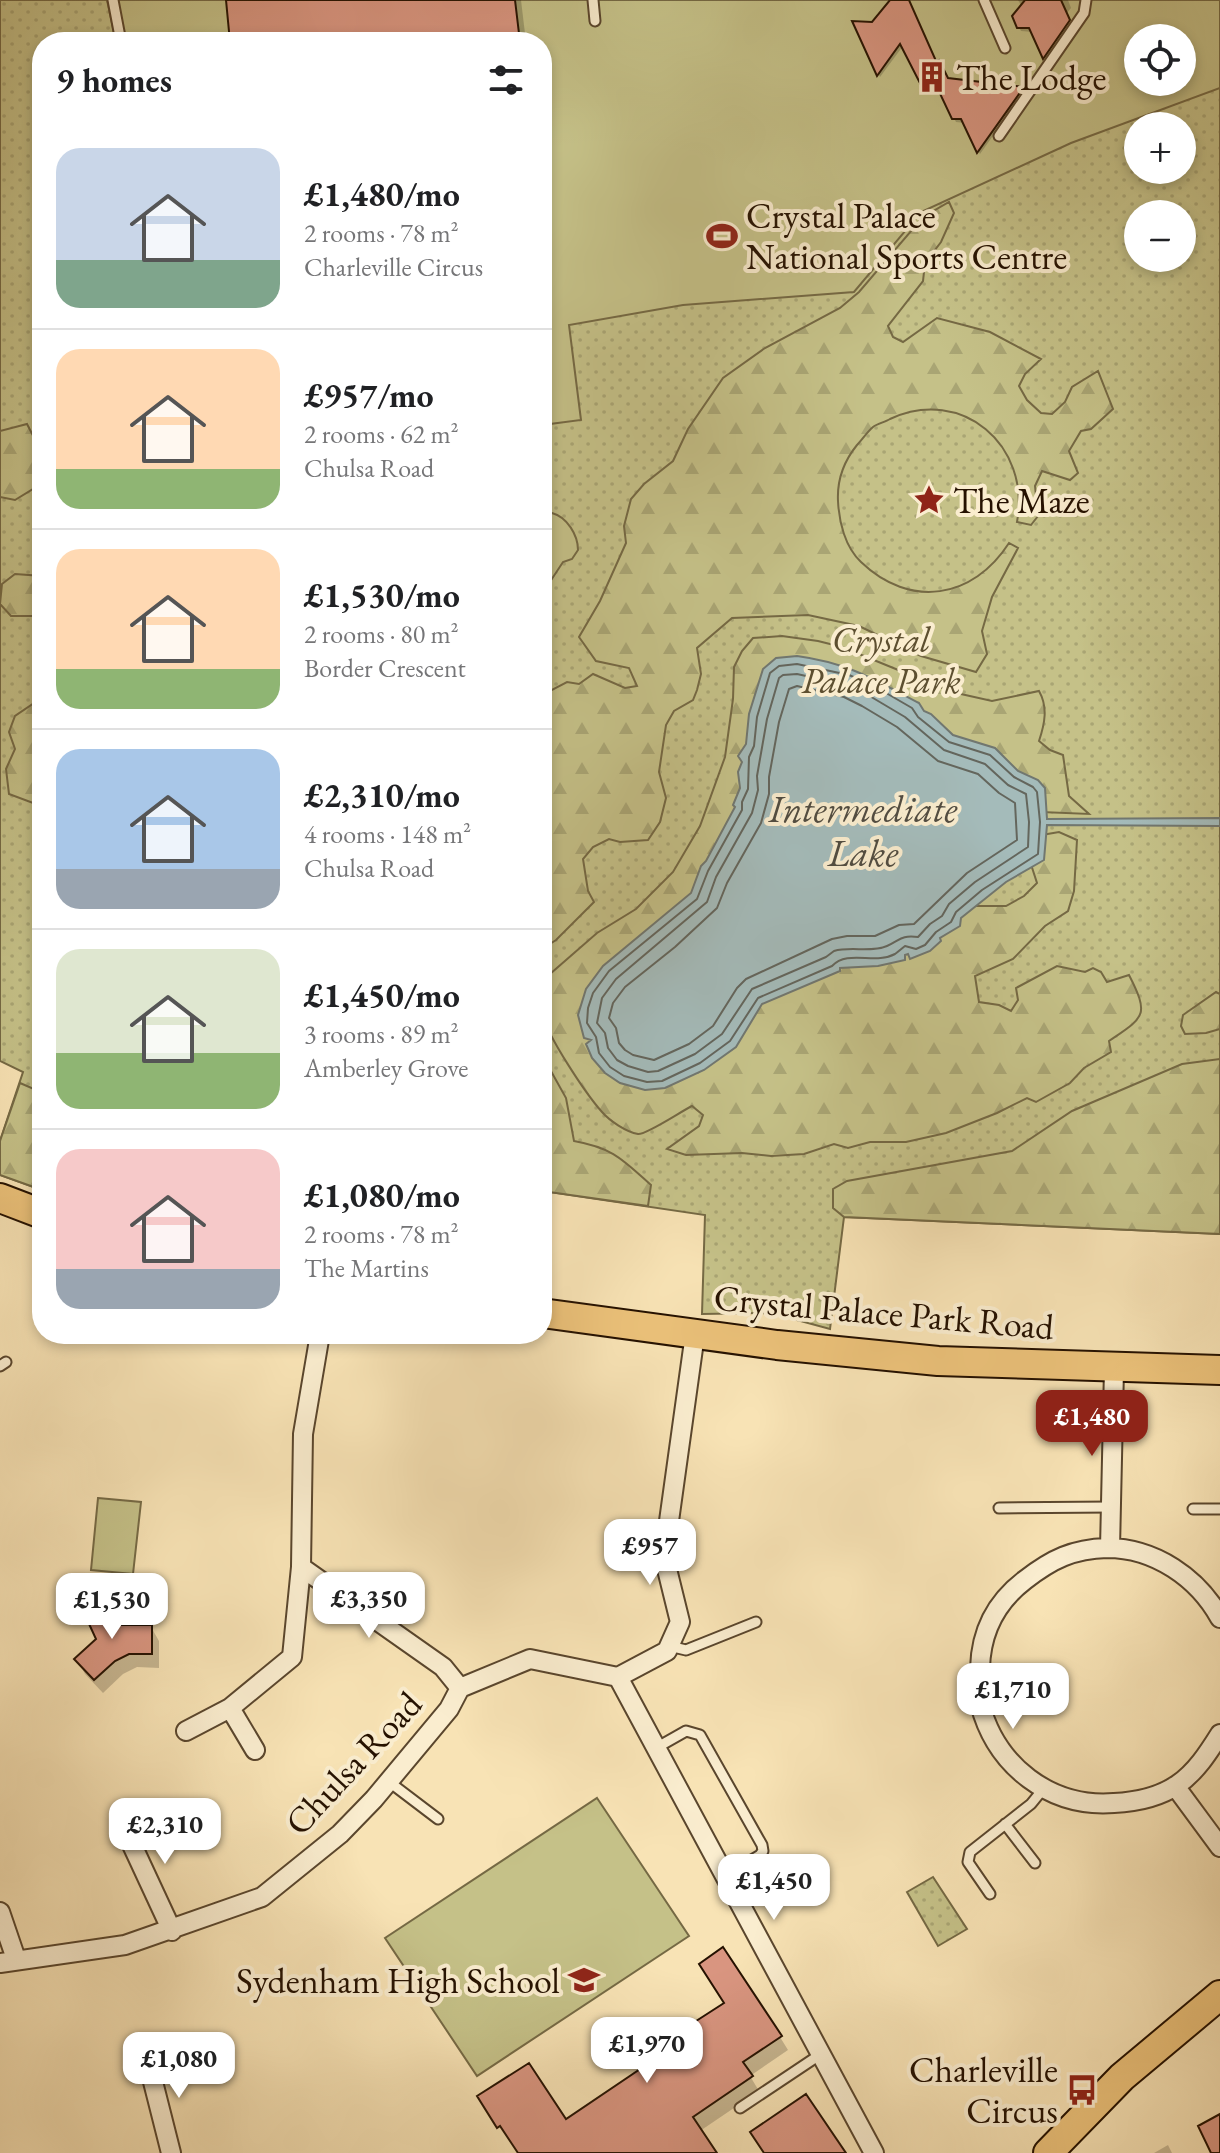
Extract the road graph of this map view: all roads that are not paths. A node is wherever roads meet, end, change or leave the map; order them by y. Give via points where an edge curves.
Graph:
1 (113, 0) edge
2 (593, 0) edge
3 (984, 0) edge
4 (1086, 0) edge
5 (595, 21) dead end
6 (119, 32) edge
7 (1005, 48) dead end
8 (999, 136) dead end
9 (0, 1198) edge
10 (32, 1210) edge
11 (552, 1314) edge
12 (695, 1334) junction
13 (318, 1344) edge
14 (1114, 1369) junction
15 (1220, 1370) edge
16 (1112, 1507) junction
17 (999, 1508) dead end
18 (1193, 1509) dead end
19 (1220, 1509) edge
20 (1110, 1548) junction
21 (301, 1567) junction
22 (1220, 1618) edge
23 (756, 1622) dead end
24 (669, 1646) junction
25 (618, 1677) junction
26 (460, 1688) junction
27 (230, 1708) junction
28 (186, 1731) dead end
29 (1220, 1736) edge
30 (656, 1748) junction
31 (255, 1750) dead end
32 (388, 1781) junction
33 (1175, 1786) junction
34 (1044, 1788) junction
35 (120, 1819) dead end
36 (438, 1819) dead end
37 (1005, 1824) junction
38 (1220, 1847) edge
39 (1035, 1863) dead end
40 (725, 1876) junction
41 (990, 1894) dead end
42 (0, 1912) edge
43 (172, 1931) junction
44 (8, 1961) edge
45 (1220, 1995) edge
46 (821, 2054) junction
47 (147, 2058) dead end
48 (740, 2108) dead end
49 (171, 2153) edge
50 (874, 2153) edge
51 (1048, 2153) edge

1 - 6 lane
2 - 5 lane
3 - 7 lane
4 - 8 lane via 1084,13
9 - 10 main road
11 - 12 main road, Crystal Palace Park Road
12 - 14 main road, Crystal Palace Park Road via 938,1361
12 - 24 street via 664,1557 680,1622
13 - 21 street via 303,1434
14 - 15 main road, Crystal Palace Park Road
14 - 16 street
16 - 17 lane
16 - 20 street
18 - 19 lane
20 - 22 street via 1154,1557 1179,1570 1211,1601
20 - 34 street via 1080,1550 1050,1561 1008,1593 980,1649 980,1702 992,1738 1008,1761
21 - 26 street via 443,1667
21 - 27 street via 292,1657
23 - 24 lane via 686,1650
24 - 25 street
25 - 26 street, Chulsa Road via 530,1659
25 - 30 street
26 - 32 street, Chulsa Road via 449,1709
27 - 28 street
27 - 31 street
29 - 33 street via 1199,1766
30 - 40 street
30 - 40 lane via 686,1731 700,1735 762,1845 760,1855
32 - 36 lane
32 - 43 street, Chulsa Road via 340,1834 262,1897
33 - 34 street via 1138,1801 1093,1805
33 - 38 street
34 - 37 lane
35 - 43 street
37 - 39 lane
37 - 41 lane via 970,1852 968,1862
40 - 46 street
42 - 44 street
43 - 44 street, Chulsa Road via 125,1945
45 - 51 main road via 1122,2077
46 - 48 lane
46 - 50 street
47 - 49 street

